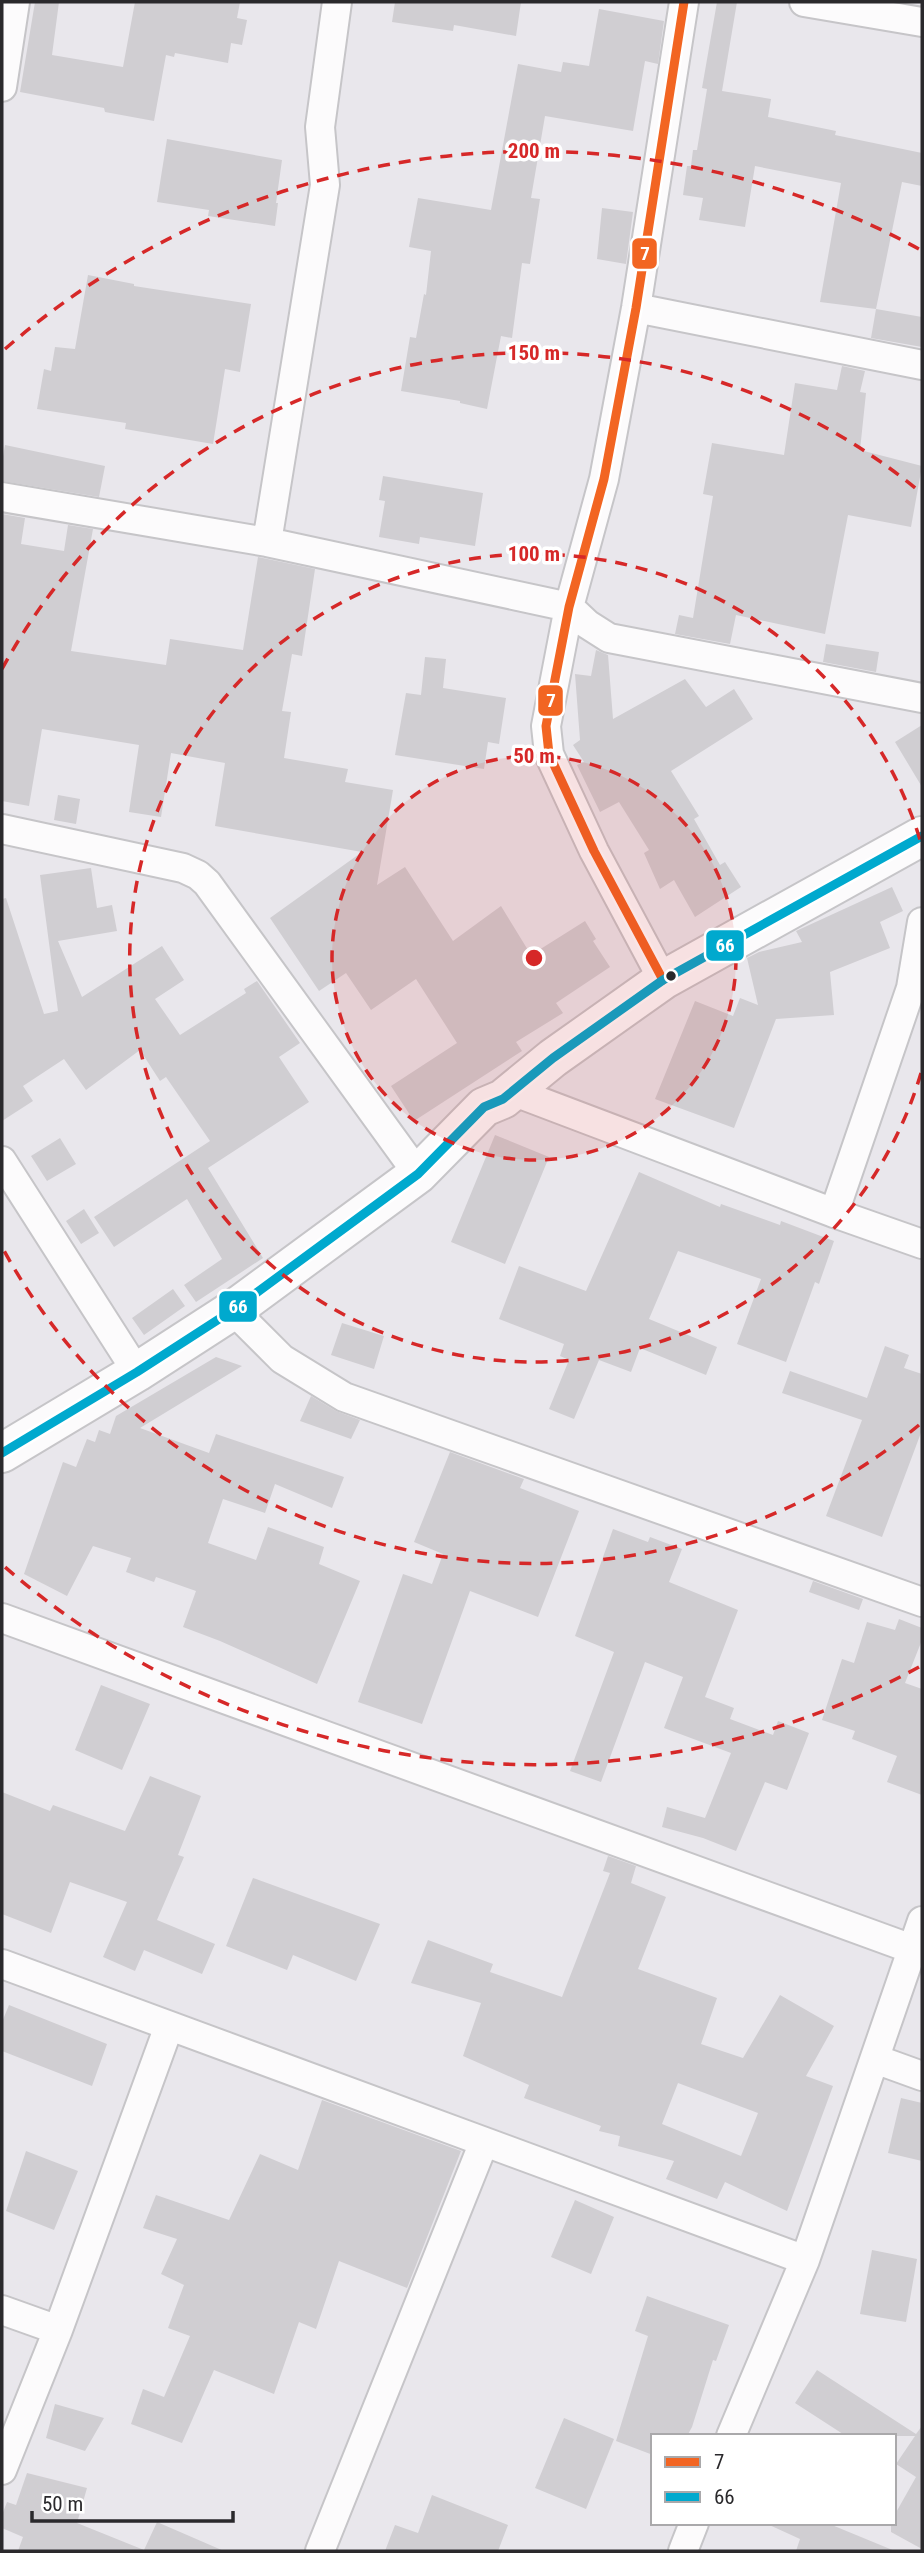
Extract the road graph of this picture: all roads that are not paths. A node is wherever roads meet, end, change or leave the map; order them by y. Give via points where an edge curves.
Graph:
1 (15, 2) edge
2 (337, 2) edge
3 (684, 2) edge
4 (804, 2) edge
5 (922, 22) edge
6 (2, 86) edge
7 (636, 308) junction
8 (922, 365) edge
9 (2, 497) edge
10 (267, 542) junction
11 (569, 607) junction
12 (922, 698) edge
13 (2, 829) edge
14 (922, 836) edge
15 (922, 922) edge
16 (663, 980) junction
17 (512, 1091) junction
18 (2, 1161) edge
19 (418, 1174) junction
20 (834, 1213) junction
21 (922, 1244) edge
22 (233, 1310) junction
23 (137, 1372) junction
24 (2, 1453) edge
25 (922, 1602) edge
26 (2, 1618) edge
27 (922, 1921) edge
28 (912, 1949) junction
29 (2, 1964) edge
30 (169, 2026) junction
31 (875, 2059) junction
32 (922, 2076) edge
33 (484, 2142) junction
34 (805, 2260) junction
35 (2, 2310) edge
36 (58, 2330) junction
37 (732, 2434) edge
38 (2, 2470) edge
39 (693, 2525) edge
40 (320, 2551) edge
41 (683, 2551) edge

1 - 6 street
2 - 10 street via 320,127 325,185
3 - 7 street
4 - 5 street
7 - 8 street
7 - 11 street via 604,479
9 - 10 street
10 - 11 street
11 - 12 street via 609,638
11 - 16 street via 546,726 549,754 594,851
13 - 19 street via 198,875
14 - 16 street
15 - 20 street via 911,988
16 - 17 street
17 - 19 street via 484,1107
17 - 20 street
18 - 23 street
19 - 22 street
20 - 21 street
22 - 23 street
22 - 25 street via 282,1359 344,1397
23 - 24 street
26 - 28 street
27 - 28 street
28 - 31 street
29 - 30 street
30 - 33 street
30 - 36 street
31 - 32 street
31 - 34 street
33 - 34 street
33 - 40 street
34 - 37 street
35 - 36 street
36 - 38 street
39 - 41 street

